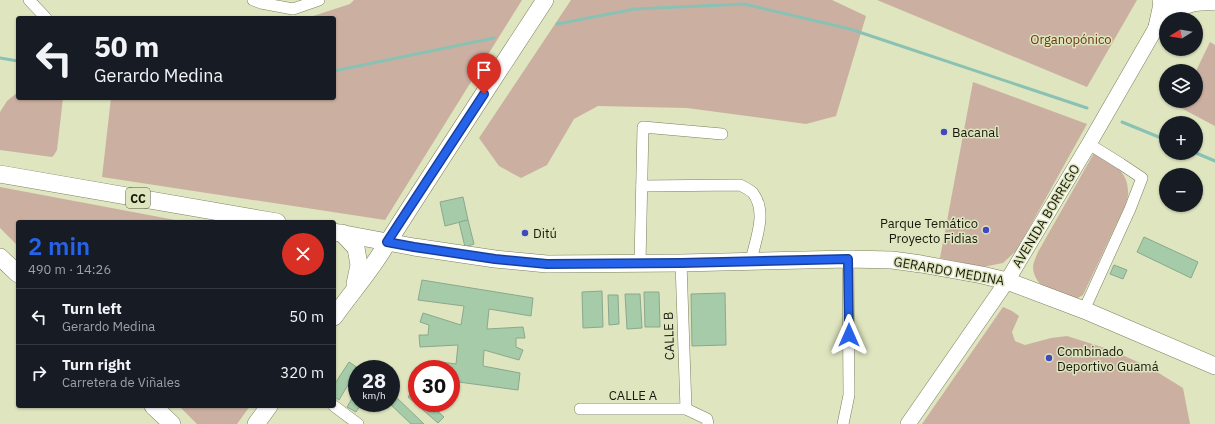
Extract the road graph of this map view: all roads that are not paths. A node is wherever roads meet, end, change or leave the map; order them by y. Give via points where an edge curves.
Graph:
1 (29, 0) edge
2 (253, 0) edge
3 (319, 0) edge
4 (545, 0) edge
5 (1161, 0) edge
6 (1172, 0) edge
7 (1215, 2) edge
8 (44, 16) edge
9 (1157, 27) junction
10 (722, 134) dead end
11 (1089, 144) junction
12 (0, 174) edge
13 (642, 186) junction
14 (265, 220) edge
15 (338, 233) edge
16 (387, 242) junction
17 (0, 257) edge
18 (848, 259) junction
19 (751, 261) junction
20 (640, 263) junction
21 (681, 263) junction
22 (16, 272) edge
23 (1007, 281) junction
24 (353, 290) junction
25 (1084, 310) junction
26 (336, 314) edge
27 (1215, 366) edge
28 (156, 408) edge
29 (268, 408) edge
30 (336, 408) edge
31 (580, 409) dead end
32 (686, 409) junction
33 (172, 424) edge
34 (256, 424) edge
35 (358, 424) edge
36 (708, 424) edge
37 (843, 424) edge
38 (908, 424) edge

1 - 8 street
2 - 3 street via 293,9
4 - 16 main road
5 - 9 main road
6 - 9 main road, AVENIDA BORREGO
7 - 9 main road via 1194,2 1184,5
9 - 11 main road, AVENIDA BORREGO
10 - 13 street via 643,128
11 - 23 main road, AVENIDA BORREGO
11 - 25 street via 1142,178
12 - 14 main road, CC
13 - 19 street via 740,185 752,192 760,205 760,213
13 - 20 street
15 - 16 main road, GERARDO MEDINA
15 - 24 main road via 356,248 359,265
16 - 20 main road, GERARDO MEDINA via 487,258 547,264
16 - 24 main road
17 - 22 main road
18 - 19 main road, GERARDO MEDINA
18 - 23 main road, GERARDO MEDINA via 892,260 921,264
18 - 37 street via 849,395
19 - 21 main road, GERARDO MEDINA
20 - 21 main road, GERARDO MEDINA
21 - 32 street, CALLE B
23 - 25 main road, GERARDO MEDINA
23 - 38 main road, AVENIDA BORREGO
24 - 26 main road
25 - 27 main road, GERARDO MEDINA
28 - 33 main road
29 - 34 main road
30 - 35 street
31 - 32 street, CALLE A
32 - 36 street via 707,419

